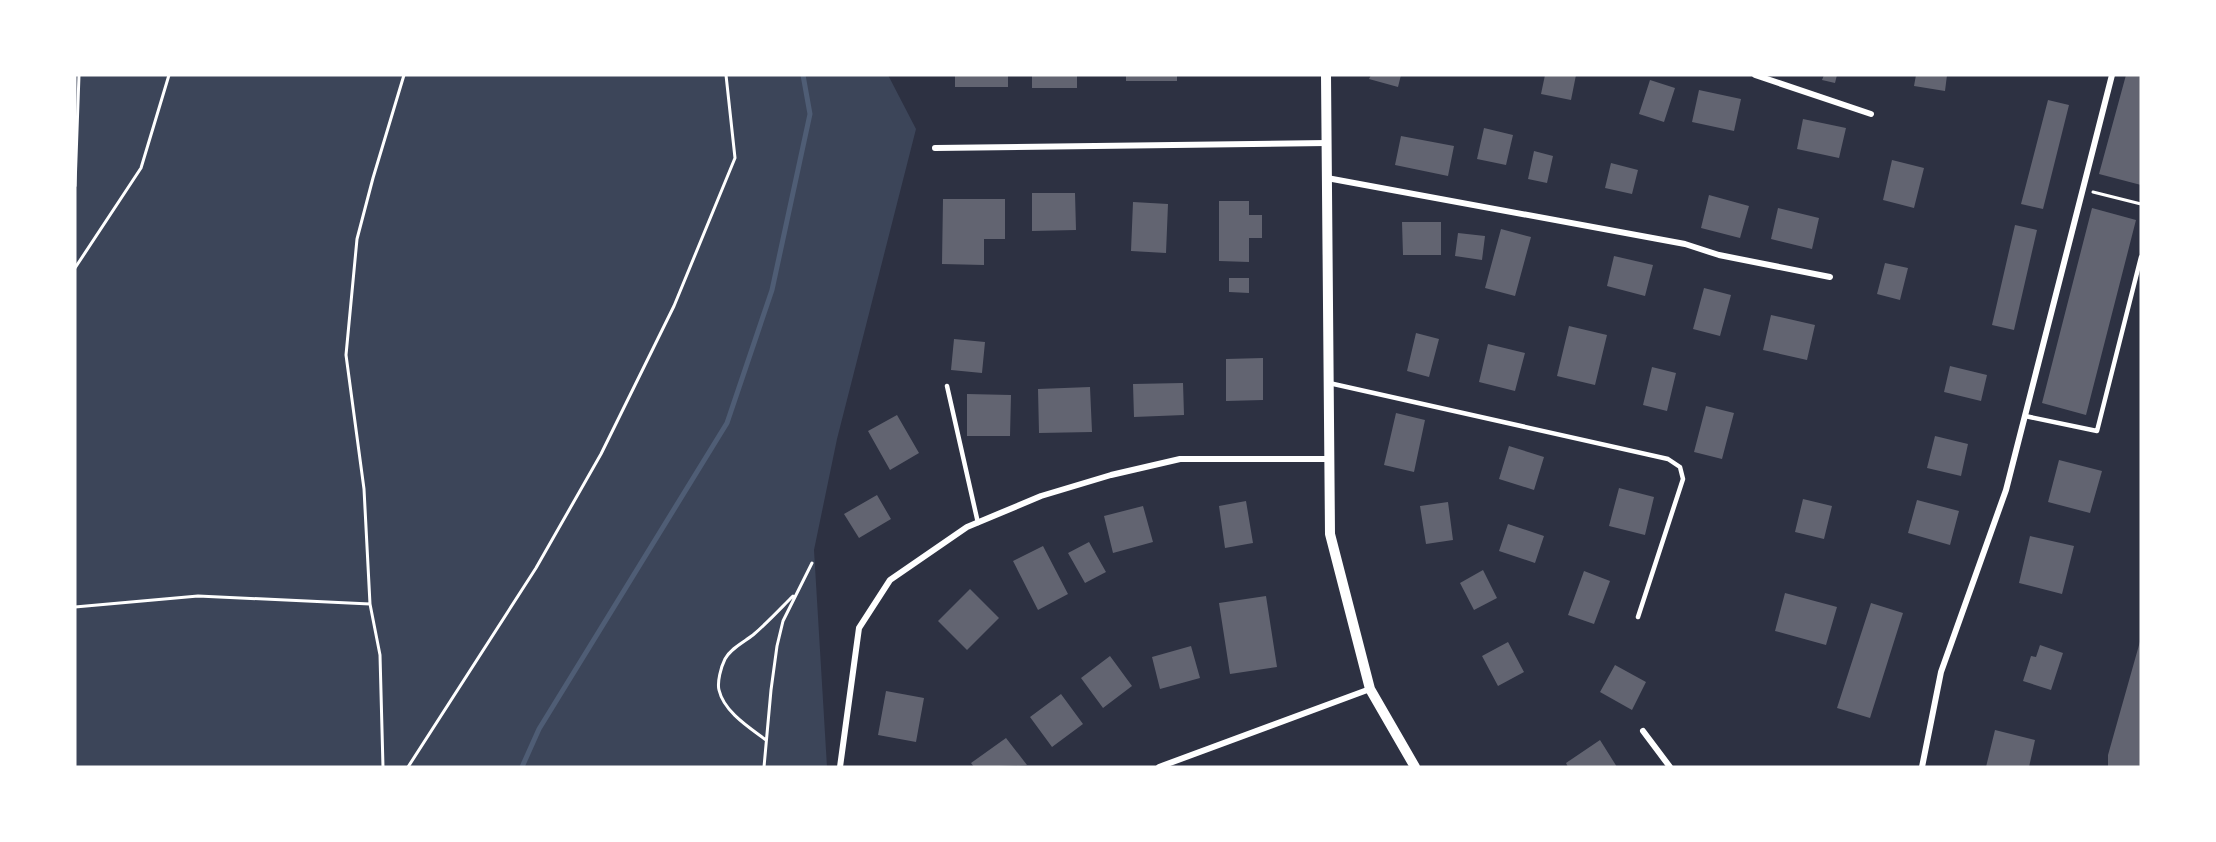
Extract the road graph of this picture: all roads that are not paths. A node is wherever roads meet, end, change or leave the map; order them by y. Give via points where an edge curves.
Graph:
1 (1326, 75) edge
2 (1755, 75) edge
3 (2112, 75) edge
4 (1871, 114) dead end
5 (1327, 143) junction
6 (935, 148) dead end
7 (1327, 178) junction
8 (2141, 257) edge
9 (1830, 277) dead end
10 (1329, 383) junction
11 (947, 386) dead end
12 (2025, 416) junction
13 (1329, 459) junction
14 (978, 523) junction
15 (1638, 617) dead end
16 (1370, 689) junction
17 (1643, 731) dead end
18 (1167, 765) edge
19 (840, 767) edge
20 (1159, 767) edge
21 (1415, 767) edge
22 (1670, 767) edge
23 (1922, 767) edge

1 - 5 street
2 - 4 street
3 - 12 street
5 - 6 street
5 - 7 street
7 - 9 street via 1685,244 1719,255
7 - 10 street
8 - 12 lane via 2097,431
10 - 13 street
10 - 15 lane via 1668,459 1680,467 1683,479
11 - 14 lane
12 - 23 street via 2006,490 1941,672
13 - 14 street via 1180,459 1041,496
13 - 16 street via 1330,534
14 - 19 street via 890,580 860,628
16 - 18 street
16 - 21 street
17 - 22 street
18 - 20 street

